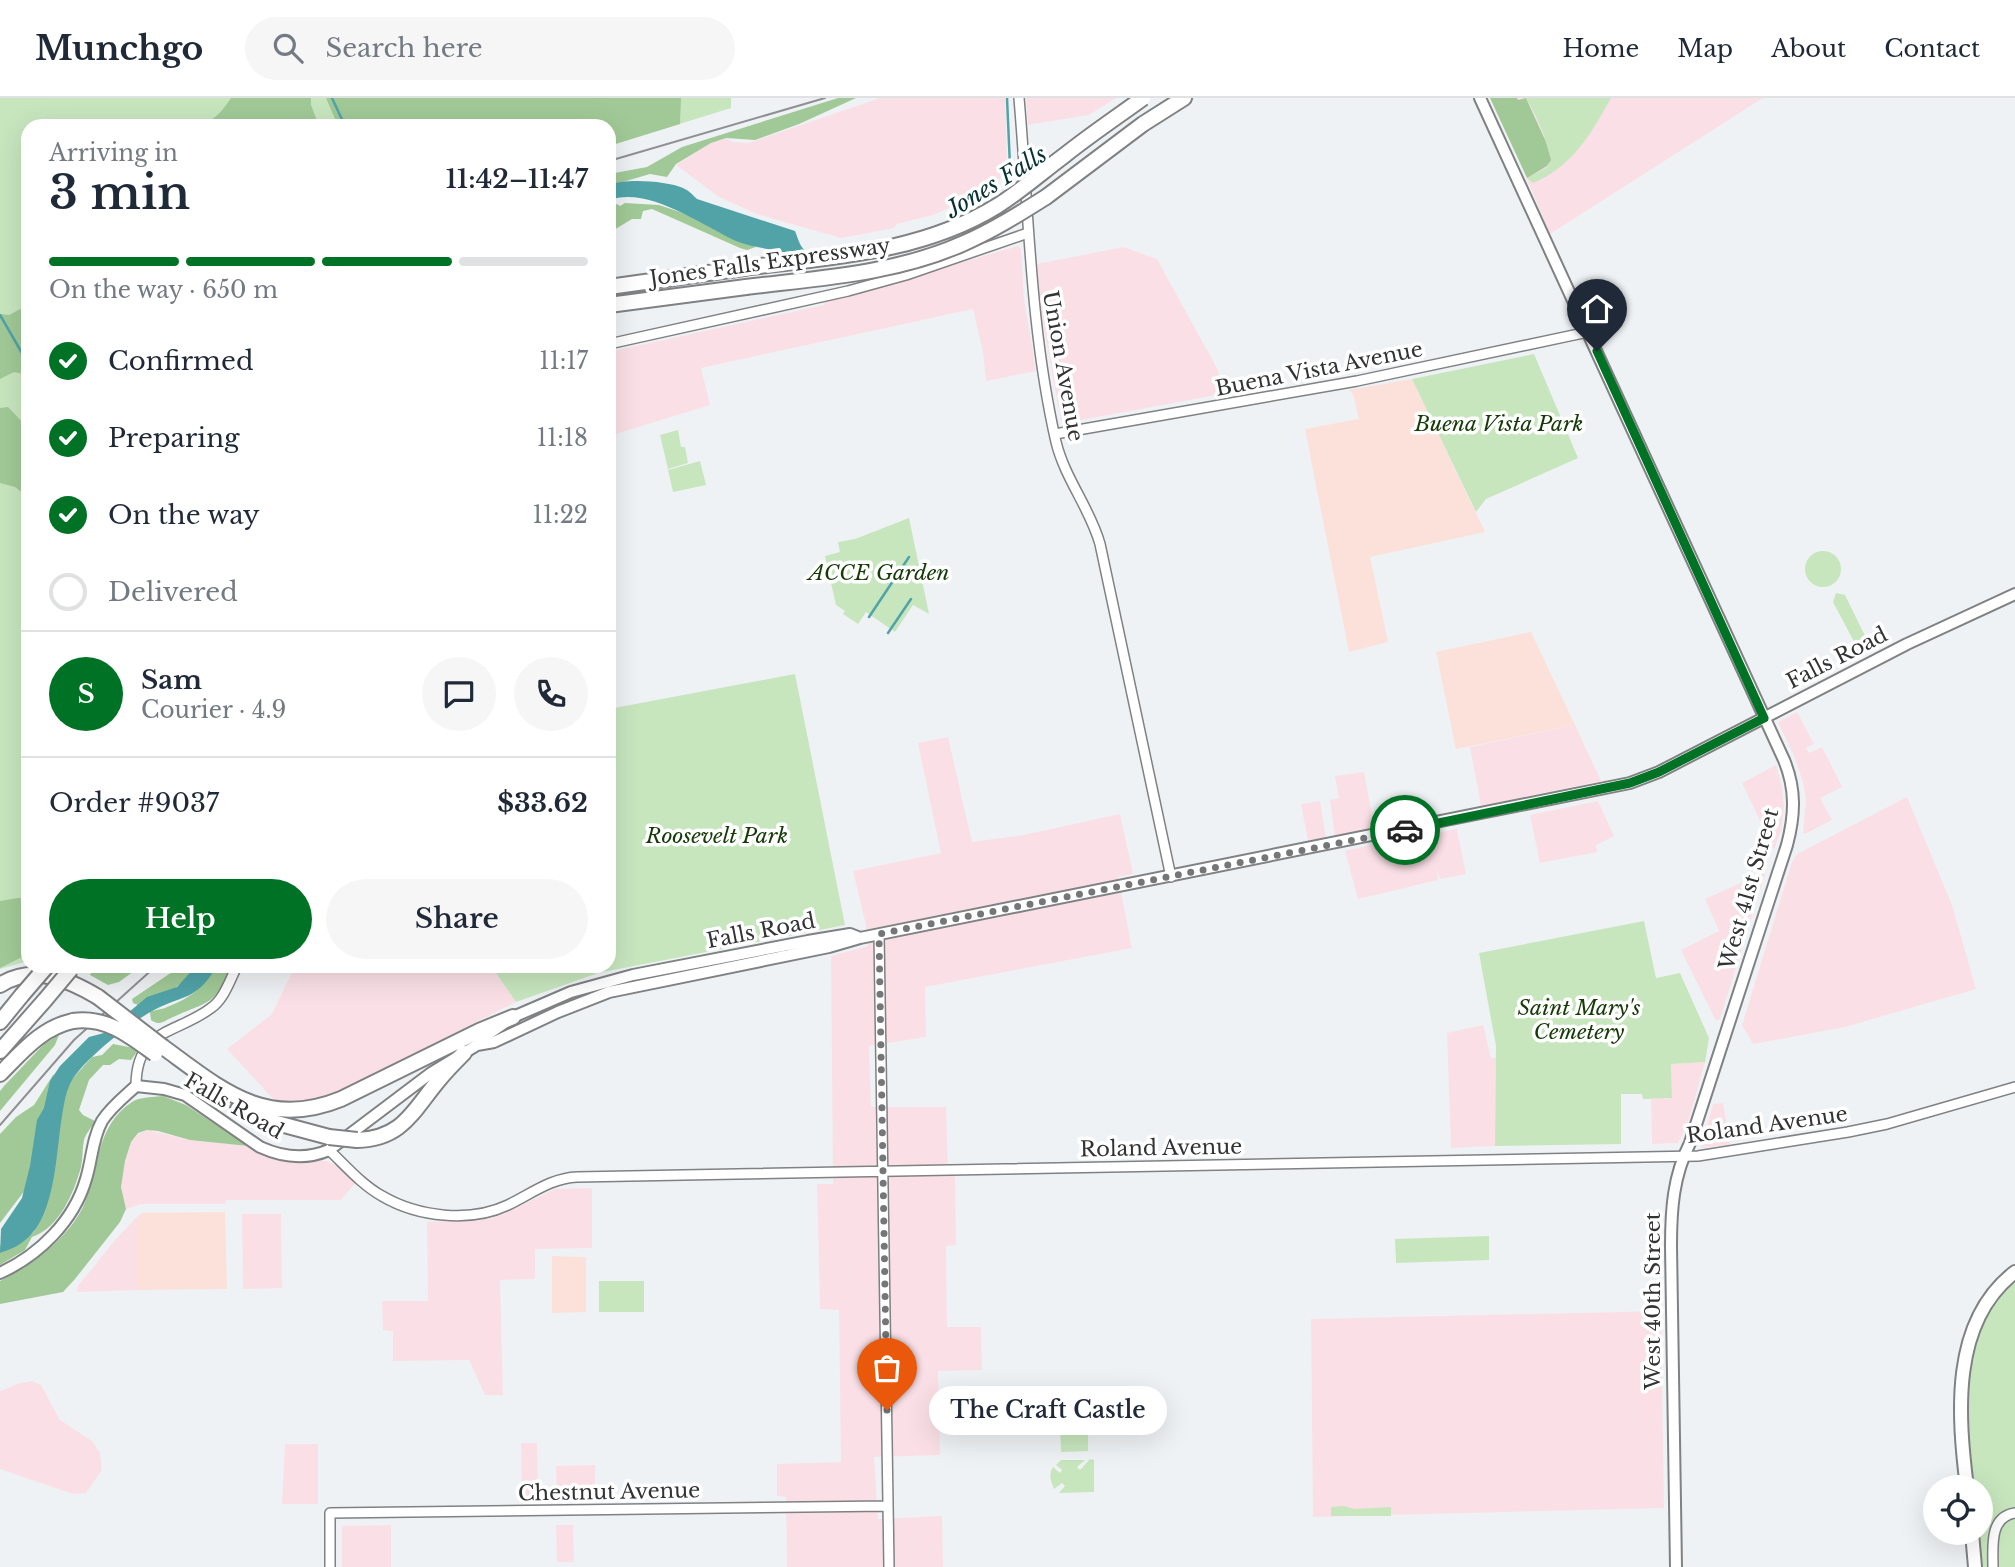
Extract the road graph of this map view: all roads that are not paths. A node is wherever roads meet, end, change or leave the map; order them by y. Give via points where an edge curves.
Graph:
1 (1019, 98) edge
2 (1143, 98) edge
3 (1184, 98) edge
4 (1480, 98) edge
5 (1028, 233) junction
6 (616, 286) edge
7 (616, 304) edge
8 (1588, 332) junction
9 (616, 342) edge
10 (1055, 435) junction
11 (2015, 594) edge
12 (1764, 718) junction
13 (1171, 877) junction
14 (879, 934) junction
15 (860, 938) junction
16 (41, 973) edge
17 (67, 973) edge
18 (234, 973) edge
19 (0, 985) edge
20 (513, 1017) junction
21 (0, 1022) edge
22 (1723, 1042) joint
23 (471, 1049) junction
24 (159, 1050) junction
25 (0, 1051) edge
26 (0, 1074) edge
27 (136, 1086) junction
28 (2015, 1087) edge
29 (329, 1144) junction
30 (1684, 1156) junction
31 (883, 1172) junction
32 (2015, 1272) edge
33 (0, 1273) edge
34 (1966, 1475) edge
35 (888, 1506) junction
36 (2015, 1513) edge
37 (1973, 1545) edge
38 (330, 1567) edge
39 (890, 1567) edge
40 (1676, 1567) edge
41 (1975, 1567) edge
42 (1993, 1567) edge

1 - 5 street, Union Avenue, bridge
2 - 6 highway, Jones Falls Expressway, bridge via 995,207 954,227 879,250
3 - 7 highway, Jones Falls Expressway, bridge via 1046,197 961,245 892,267
4 - 8 main road, West 41st Street
5 - 9 street via 848,291
5 - 10 street, Union Avenue via 1034,307
8 - 10 street, Buena Vista Avenue via 1357,381
8 - 12 main road, West 41st Street
10 - 13 street, Union Avenue via 1068,476 1100,544
11 - 12 main road, Falls Road
12 - 13 main road, Falls Road via 1659,772 1618,787
12 - 22 main road, West 41st Street via 1790,778 1793,820
13 - 14 main road, Falls Road
14 - 15 main road, Falls Road
14 - 31 street
15 - 20 main road, Falls Road via 850,934 818,939 623,977 570,992
15 - 23 main road, Falls Road via 609,992
16 - 21 highway, bridge
17 - 25 highway, bridge
18 - 27 street via 213,1007 152,1041 140,1061
19 - 24 highway, bridge via 16,977 62,978 98,997
20 - 23 main road, Falls Road
20 - 24 highway via 341,1099 298,1110 262,1108 238,1099
22 - 30 main road, West 40th Street
23 - 29 main road, Falls Road
23 - 29 highway, bridge via 437,1081 405,1122 388,1134
24 - 26 highway, bridge via 112,1026 73,1021 38,1037
24 - 29 highway via 244,1112
27 - 29 main road, Falls Road via 185,1095 271,1152 308,1156
27 - 33 main road via 103,1121 82,1194 71,1214 55,1234
28 - 30 street, Roland Avenue via 1887,1124
29 - 31 street, Roland Avenue via 381,1196 450,1215 490,1212 566,1177
30 - 31 street, Roland Avenue
30 - 40 main road, West 40th Street via 1675,1182 1671,1223
31 - 35 street
32 - 34 main road via 1982,1309 1965,1361 1961,1419
35 - 38 street, Chestnut Avenue via 330,1513
35 - 39 street
36 - 42 street via 2005,1515 1997,1524
37 - 41 main road

